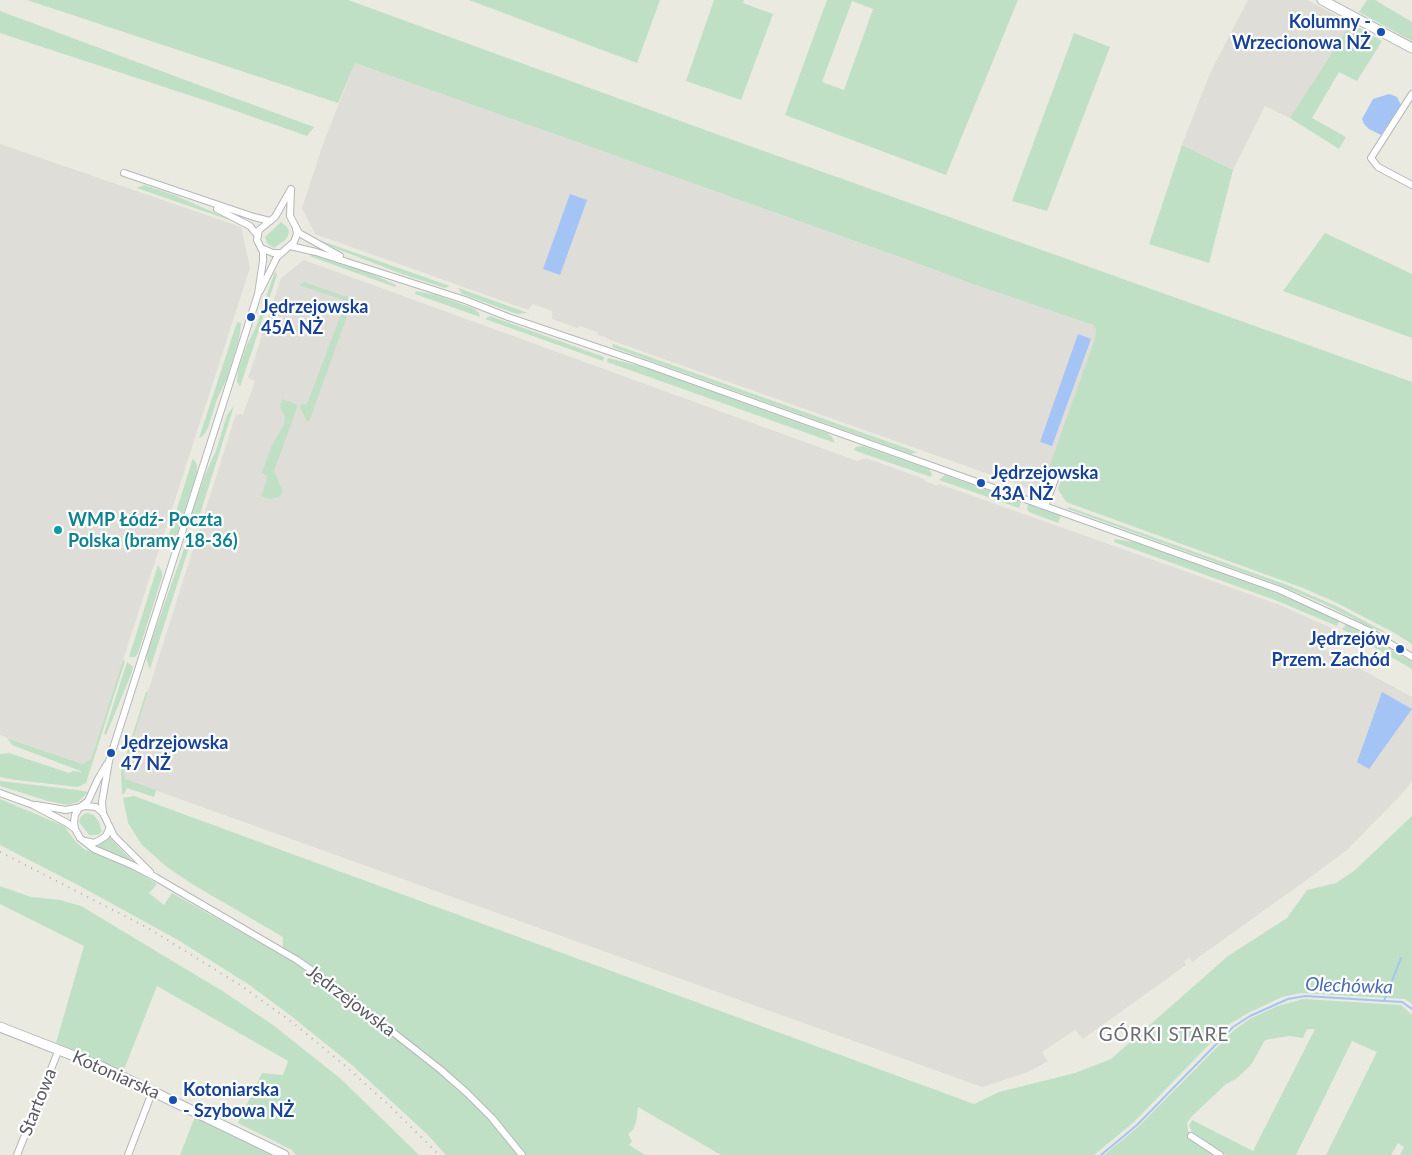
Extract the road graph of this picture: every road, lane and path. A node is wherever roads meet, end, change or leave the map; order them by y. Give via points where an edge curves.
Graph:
1 (1322, 0) edge
2 (1412, 48) edge
3 (1412, 94) edge
4 (124, 173) dead end
5 (1412, 185) edge
6 (198, 199) junction
7 (272, 219) junction
8 (292, 220) junction
9 (296, 229) junction
10 (258, 236) junction
11 (290, 246) junction
12 (261, 248) junction
13 (281, 253) junction
14 (355, 264) junction
15 (258, 294) junction
16 (1055, 479) dead end
17 (1045, 506) junction
18 (1412, 657) edge
19 (109, 761) junction
20 (0, 793) edge
21 (33, 805) junction
22 (79, 808) junction
23 (103, 813) junction
24 (75, 829) junction
25 (109, 829) junction
26 (84, 841) junction
27 (155, 877) junction
28 (0, 1027) edge
29 (59, 1049) junction
30 (153, 1090) junction
31 (1191, 1136) dead end
32 (17, 1155) edge
33 (128, 1155) edge
34 (284, 1155) edge
35 (522, 1155) edge
36 (1220, 1155) edge

1 - 2 street
3 - 5 street via 1372,158 1378,167
4 - 6 street
6 - 7 street via 254,217
6 - 10 street via 250,226
7 - 8 street
7 - 8 street via 291,189
7 - 10 street
8 - 9 street
9 - 11 street via 296,238
9 - 14 street via 304,237
10 - 12 street
11 - 13 street
11 - 14 street
12 - 13 street
12 - 15 street via 263,261
13 - 15 street
14 - 17 street
15 - 19 street
16 - 17 street
17 - 18 street via 1280,590 1368,630
19 - 22 street via 88,801
19 - 23 street
20 - 21 street, Jędrzejowska
21 - 22 street, Jędrzejowska via 66,810
21 - 24 street, Jędrzejowska
22 - 23 street, Jędrzejowska via 96,806
22 - 24 street via 74,818
23 - 25 street, Jędrzejowska
24 - 26 street, Jędrzejowska
25 - 26 street via 106,836 94,843
25 - 27 street, Jędrzejowska
26 - 27 street, Jędrzejowska via 94,849
27 - 35 street, Jędrzejowska via 262,938 338,989 467,1092
28 - 29 street, Kotoniarska
29 - 30 street, Kotoniarska
29 - 32 street, Startowa
30 - 33 street
30 - 34 street, Kotoniarska
31 - 36 street

